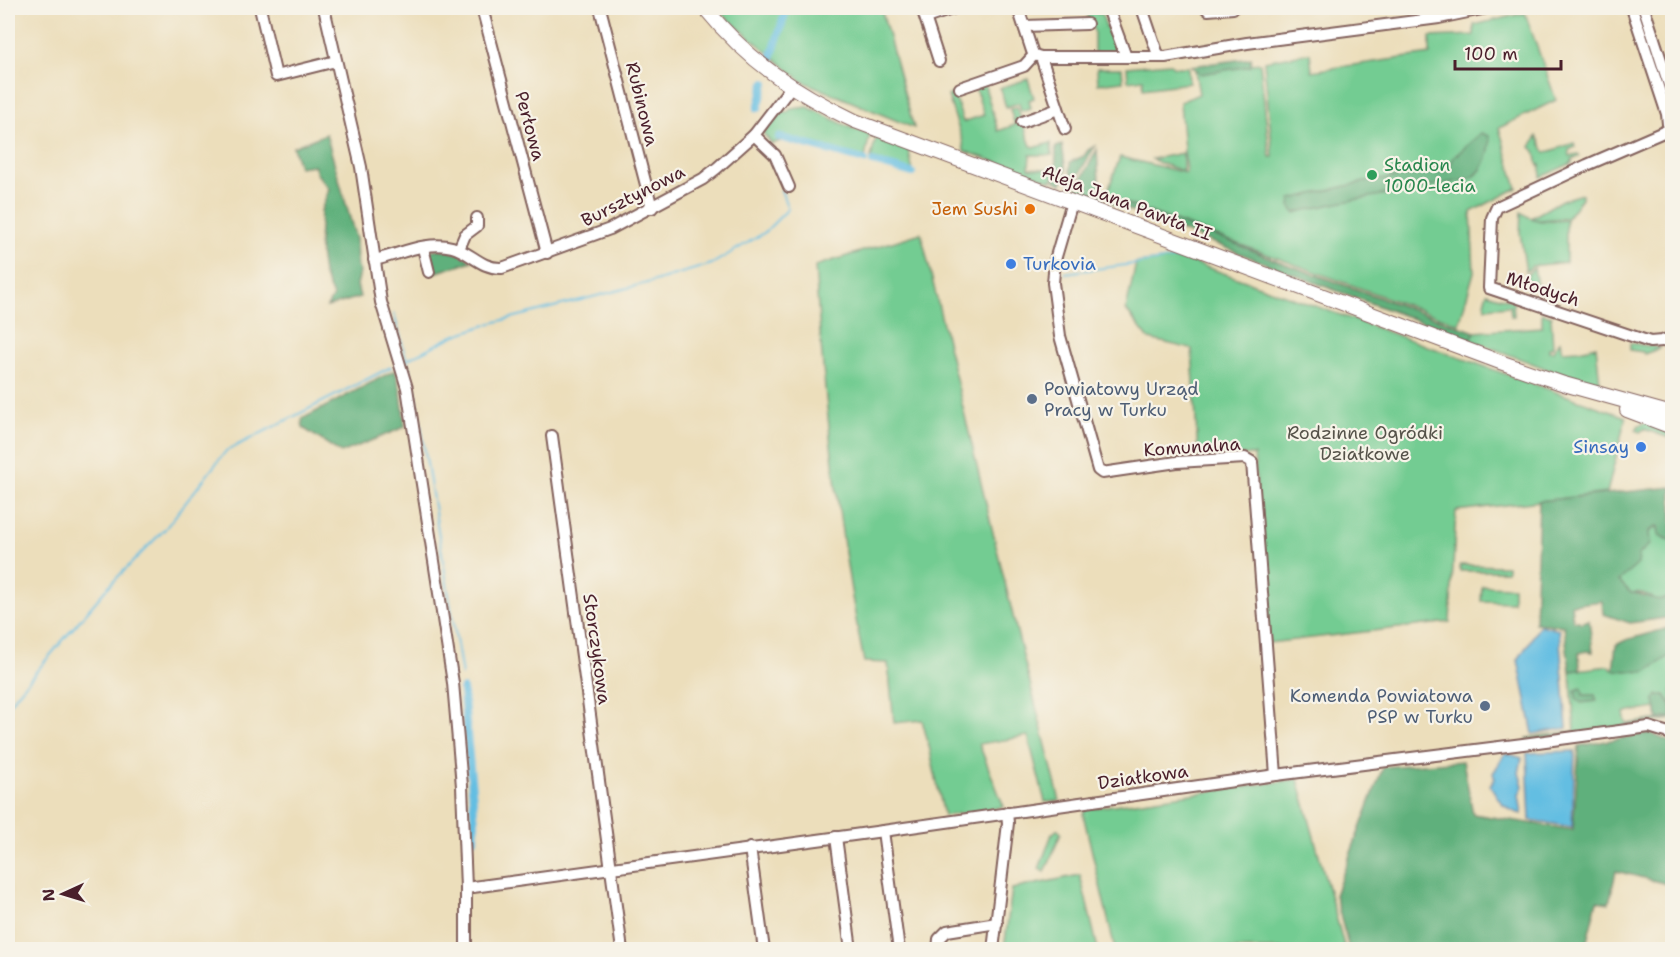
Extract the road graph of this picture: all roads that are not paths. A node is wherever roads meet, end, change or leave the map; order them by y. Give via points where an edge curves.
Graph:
1 (260, 8) edge
2 (324, 8) edge
3 (482, 8) edge
4 (600, 8) edge
5 (705, 8) edge
6 (955, 8) edge
7 (1018, 8) edge
8 (1108, 8) edge
9 (1142, 8) edge
10 (1206, 8) edge
11 (1233, 8) edge
12 (1486, 8) edge
13 (1632, 8) edge
14 (1644, 8) edge
15 (1452, 11) edge
16 (924, 13) edge
17 (1087, 24) dead end
18 (1024, 26) junction
19 (1038, 56) junction
20 (1126, 57) junction
21 (1161, 57) junction
22 (336, 61) junction
23 (939, 61) dead end
24 (791, 87) junction
25 (960, 88) dead end
26 (1672, 94) edge
27 (1058, 109) junction
28 (1022, 122) dead end
29 (1065, 129) dead end
30 (1671, 131) edge
31 (753, 135) junction
32 (789, 187) dead end
33 (1072, 202) junction
34 (652, 208) junction
35 (477, 218) dead end
36 (423, 248) junction
37 (459, 249) junction
38 (547, 253) junction
39 (374, 260) junction
40 (429, 272) dead end
41 (1672, 338) edge
42 (1564, 384) junction
43 (1672, 414) edge
44 (1672, 427) edge
45 (552, 436) dead end
46 (1672, 734) edge
47 (1276, 775) junction
48 (1011, 813) junction
49 (883, 831) junction
50 (836, 837) junction
51 (750, 848) junction
52 (610, 867) junction
53 (466, 888) junction
54 (997, 924) junction
55 (466, 950) edge
56 (622, 950) edge
57 (764, 950) edge
58 (850, 950) edge
59 (899, 950) edge
60 (939, 950) edge
61 (993, 950) edge

1 - 22 street via 276,76
2 - 22 street
3 - 38 street, Perłowa
4 - 34 street, Rubinowa
5 - 24 main road, Aleja Jana Pawła II via 735,41
6 - 16 street
7 - 18 street
8 - 20 street
9 - 21 street
10 - 11 street
12 - 15 street
13 - 30 street
14 - 26 street
15 - 21 street
16 - 23 street
17 - 18 street
18 - 19 street
19 - 20 street
19 - 25 street via 1024,66
19 - 27 street
20 - 21 street
22 - 39 street via 361,167
24 - 31 street, Bursztynowa
24 - 33 main road, Aleja Jana Pawła II via 855,121
27 - 28 street
27 - 29 street
30 - 41 street, Młodych via 1497,207 1492,218 1489,288 1650,342
31 - 32 street via 775,155
31 - 34 street, Bursztynowa via 709,175
33 - 42 main road, Aleja Jana Pawła II
33 - 47 street, Komunalna via 1055,260 1053,283 1060,336 1098,470 1102,473 1177,462 1245,458 1252,462
34 - 38 street, Bursztynowa
35 - 37 street via 477,226 465,235
36 - 37 street, Bursztynowa via 437,245
36 - 39 street, Bursztynowa
36 - 40 street
37 - 38 street, Bursztynowa via 493,268
39 - 53 street via 381,302 406,388 453,683
42 - 43 main road, Aleja Jana Pawła II
42 - 44 main road, Aleja Jana Pawła II via 1624,413
45 - 52 street, Storczykowa
46 - 47 street, Działkowa via 1649,726
47 - 48 street, Działkowa
48 - 49 street, Działkowa
48 - 54 street
49 - 50 street, Działkowa
49 - 59 street
50 - 51 street, Działkowa
50 - 58 street
51 - 52 street, Działkowa
51 - 57 street
52 - 53 street, Działkowa
52 - 56 street, Storczykowa
53 - 55 street
54 - 60 street via 946,931 939,939
54 - 61 street

